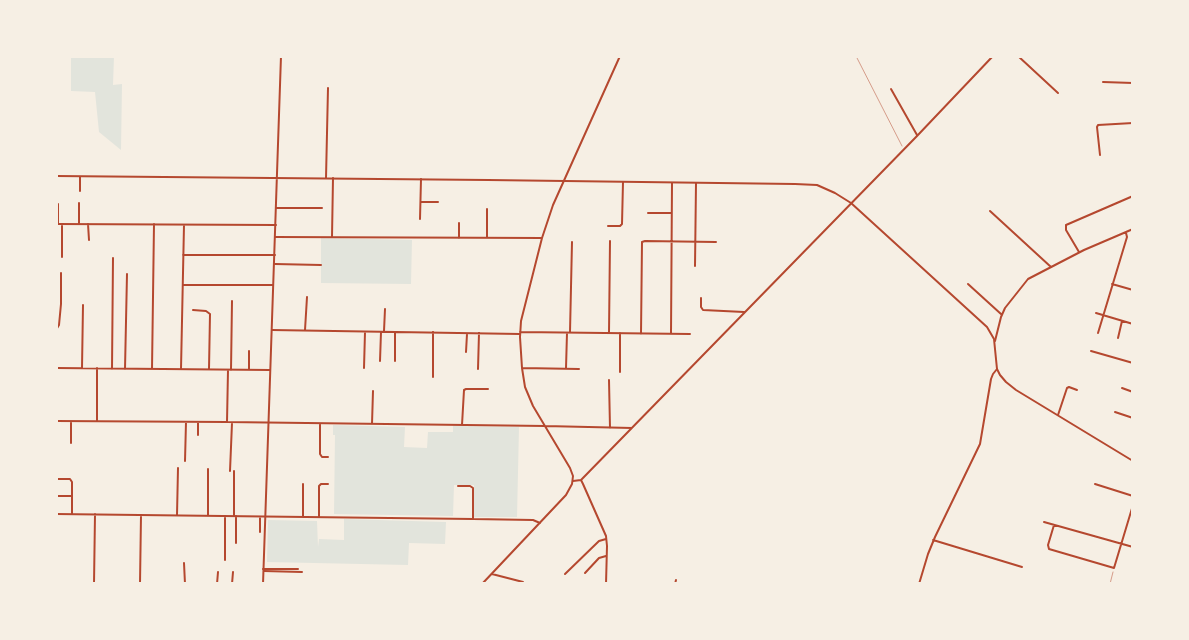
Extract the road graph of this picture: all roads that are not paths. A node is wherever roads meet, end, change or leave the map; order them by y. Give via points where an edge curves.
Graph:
1 (281, 56) edge
2 (620, 56) edge
3 (1018, 56) edge
4 (992, 57) edge
5 (1103, 82) dead end
6 (1133, 83) edge
7 (328, 88) dead end
8 (891, 89) dead end
9 (1058, 93) dead end
10 (1133, 123) edge
11 (917, 136) junction
12 (1100, 155) dead end
13 (56, 176) edge
14 (80, 177) junction
15 (276, 178) junction
16 (326, 178) junction
17 (333, 178) junction
18 (421, 179) junction
19 (563, 181) junction
20 (623, 182) junction
21 (672, 182) junction
22 (696, 183) junction
23 (80, 191) dead end
24 (1133, 196) edge
25 (421, 202) junction
26 (438, 202) dead end
27 (851, 203) junction
28 (58, 204) dead end
29 (80, 204) dead end
30 (276, 208) junction
31 (322, 208) dead end
32 (487, 210) dead end
33 (990, 211) dead end
34 (648, 213) dead end
35 (672, 214) junction
36 (420, 218) dead end
37 (459, 223) dead end
38 (57, 224) edge
39 (62, 224) junction
40 (79, 224) junction
41 (88, 224) junction
42 (154, 224) junction
43 (184, 225) junction
44 (276, 225) junction
45 (608, 226) dead end
46 (1133, 229) edge
47 (1126, 232) junction
48 (276, 237) junction
49 (332, 238) junction
50 (459, 238) junction
51 (487, 238) junction
52 (542, 238) junction
53 (88, 240) dead end
54 (610, 240) dead end
55 (672, 241) junction
56 (695, 241) junction
57 (572, 242) dead end
58 (716, 242) dead end
59 (1079, 252) junction
60 (183, 255) junction
61 (275, 255) junction
62 (62, 257) dead end
63 (113, 258) dead end
64 (275, 264) junction
65 (321, 265) dead end
66 (695, 266) dead end
67 (1052, 268) junction
68 (61, 273) dead end
69 (127, 274) dead end
70 (968, 284) dead end
71 (1112, 284) junction
72 (183, 285) junction
73 (274, 286) junction
74 (1133, 290) edge
75 (307, 297) dead end
76 (701, 298) dead end
77 (232, 301) dead end
78 (83, 305) dead end
79 (385, 308) dead end
80 (193, 310) dead end
81 (744, 312) junction
82 (1096, 312) dead end
83 (1002, 315) junction
84 (1103, 315) junction
85 (58, 318) edge
86 (1122, 320) junction
87 (1133, 324) edge
88 (56, 330) edge
89 (272, 330) junction
90 (305, 331) junction
91 (365, 332) junction
92 (382, 332) junction
93 (395, 332) junction
94 (433, 332) junction
95 (568, 332) junction
96 (467, 333) junction
97 (479, 333) junction
98 (520, 333) junction
99 (609, 333) junction
100 (620, 333) junction
101 (1098, 333) dead end
102 (641, 334) junction
103 (671, 334) junction
104 (690, 334) dead end
105 (1118, 338) dead end
106 (994, 342) junction
107 (249, 351) dead end
108 (1091, 351) dead end
109 (466, 352) dead end
110 (380, 361) dead end
111 (395, 361) dead end
112 (1133, 363) edge
113 (56, 368) edge
114 (82, 368) junction
115 (97, 368) junction
116 (364, 368) dead end
117 (522, 368) junction
118 (566, 368) junction
119 (112, 369) junction
120 (125, 369) junction
121 (152, 369) junction
122 (181, 369) junction
123 (478, 369) dead end
124 (579, 369) dead end
125 (209, 370) junction
126 (230, 370) junction
127 (249, 370) junction
128 (270, 370) junction
129 (997, 370) junction
130 (620, 372) dead end
131 (433, 377) dead end
132 (609, 380) dead end
133 (1122, 388) dead end
134 (488, 389) dead end
135 (1077, 390) dead end
136 (373, 391) dead end
137 (1133, 392) edge
138 (1115, 412) dead end
139 (1058, 415) junction
140 (1133, 418) edge
141 (56, 421) edge
142 (71, 421) junction
143 (97, 421) junction
144 (186, 422) junction
145 (198, 422) junction
146 (227, 422) junction
147 (232, 422) junction
148 (269, 423) junction
149 (320, 423) junction
150 (372, 424) junction
151 (462, 425) junction
152 (545, 426) junction
153 (610, 428) junction
154 (632, 428) junction
155 (198, 435) dead end
156 (71, 442) dead end
157 (328, 457) dead end
158 (185, 461) dead end
159 (1133, 461) edge
160 (178, 468) dead end
161 (208, 469) dead end
162 (58, 479) dead end
163 (573, 480) junction
164 (581, 480) junction
165 (303, 484) dead end
166 (328, 484) dead end
167 (1095, 484) dead end
168 (458, 486) dead end
169 (56, 496) edge
170 (72, 496) junction
171 (1133, 496) edge
172 (1133, 505) edge
173 (56, 514) edge
174 (72, 514) junction
175 (95, 514) junction
176 (140, 515) junction
177 (178, 515) junction
178 (208, 516) junction
179 (225, 516) junction
180 (235, 516) junction
181 (260, 516) junction
182 (265, 516) junction
183 (303, 517) junction
184 (319, 517) junction
185 (473, 519) junction
186 (1044, 522) dead end
187 (540, 523) junction
188 (1054, 525) junction
189 (260, 532) dead end
190 (606, 539) junction
191 (934, 540) junction
192 (236, 543) dead end
193 (1122, 544) junction
194 (1133, 547) edge
195 (607, 556) junction
196 (225, 560) dead end
197 (184, 563) dead end
198 (1022, 567) dead end
199 (298, 569) dead end
200 (263, 570) junction
201 (218, 572) dead end
202 (233, 572) dead end
203 (302, 572) dead end
204 (585, 573) dead end
205 (492, 574) junction
206 (565, 574) dead end
207 (676, 580) dead end
208 (523, 582) dead end
209 (94, 584) edge
210 (140, 584) edge
211 (185, 584) edge
212 (218, 584) edge
213 (232, 584) edge
214 (263, 584) edge
215 (482, 584) edge
216 (606, 584) edge
217 (675, 584) edge
218 (920, 584) edge

1 - 15 street
2 - 19 street
3 - 9 street
4 - 11 street
5 - 6 street
7 - 16 street
8 - 11 street
10 - 12 street via 1097,126
11 - 27 street
13 - 14 street
14 - 15 street
14 - 23 street
15 - 16 street
15 - 30 street
16 - 17 street
17 - 18 street
17 - 49 street
18 - 19 street
18 - 25 street
19 - 20 street
19 - 52 street
20 - 21 street
20 - 45 street via 622,224
21 - 22 street
21 - 35 street
22 - 27 street via 813,185
22 - 56 street
24 - 59 street via 1066,225
25 - 26 street
25 - 36 street
27 - 81 street
27 - 106 street via 983,324
28 - 38 street
29 - 40 street
30 - 31 street
30 - 44 street
32 - 51 street
33 - 67 street
34 - 35 street
35 - 55 street
37 - 50 street
38 - 39 street
39 - 40 street
39 - 62 street
40 - 41 street
41 - 42 street
41 - 53 street
42 - 43 street
42 - 121 street
43 - 44 street
43 - 60 street
44 - 48 street
46 - 47 street
47 - 59 street
47 - 71 street
48 - 49 street
48 - 61 street
49 - 50 street
50 - 51 street
51 - 52 street
52 - 98 street
54 - 99 street
55 - 56 street
55 - 102 street via 642,242
55 - 103 street
56 - 58 street
56 - 66 street
57 - 95 street
59 - 67 street
60 - 61 street
60 - 72 street
61 - 64 street
63 - 119 street
64 - 65 street
64 - 73 street
67 - 83 street via 1026,281
68 - 85 street
69 - 120 street
70 - 83 street
71 - 74 street
71 - 84 street
72 - 73 street
72 - 122 street
73 - 89 street
75 - 90 street
76 - 81 street via 703,310
77 - 126 street
78 - 114 street
79 - 92 street
80 - 125 street via 210,314
81 - 154 street
82 - 84 street
83 - 106 street
84 - 86 street
84 - 101 street
85 - 88 street
86 - 87 street
86 - 105 street
89 - 90 street
89 - 128 street
90 - 91 street
91 - 92 street
91 - 116 street
92 - 93 street
92 - 110 street
93 - 94 street
93 - 111 street
94 - 96 street
94 - 131 street
95 - 98 street
95 - 99 street
95 - 118 street
96 - 97 street
96 - 109 street
97 - 98 street
97 - 123 street
98 - 117 street
99 - 100 street
100 - 102 street
100 - 130 street
102 - 103 street
103 - 104 street
106 - 129 street
107 - 127 street
108 - 112 street
113 - 114 street
114 - 115 street
115 - 119 street
115 - 143 street
117 - 118 street
117 - 152 street via 529,399
118 - 124 street
119 - 120 street
120 - 121 street
121 - 122 street
122 - 125 street
125 - 126 street
126 - 127 street
126 - 146 street
127 - 128 street
128 - 148 street
129 - 139 street via 1008,384
129 - 191 street via 991,380 980,444
132 - 153 street
133 - 137 street
134 - 151 street via 464,390
135 - 139 street via 1066,388
136 - 150 street
138 - 140 street
139 - 159 street
141 - 142 street
142 - 143 street
142 - 156 street
143 - 144 street
144 - 145 street
144 - 158 street
145 - 146 street
145 - 155 street
146 - 147 street
147 - 148 street
147 - 180 street
148 - 149 street
148 - 182 street
149 - 150 street
149 - 157 street via 320,454
150 - 151 street
151 - 152 street
152 - 153 street
152 - 163 street via 569,465
153 - 154 street
154 - 164 street
160 - 177 street
161 - 178 street
162 - 170 street via 71,480
163 - 164 street
163 - 187 street via 567,494
164 - 190 street
165 - 183 street
166 - 184 street via 319,486
167 - 171 street
168 - 185 street via 473,488
169 - 170 street
170 - 174 street
172 - 193 street
173 - 174 street
174 - 175 street
175 - 176 street
175 - 209 street
176 - 177 street
176 - 210 street
177 - 178 street
178 - 179 street
179 - 180 street
179 - 196 street
180 - 181 street
180 - 192 street
181 - 182 street
181 - 189 street
182 - 183 street
182 - 200 street
183 - 184 street
184 - 185 street
185 - 187 street via 533,520
186 - 188 street
187 - 205 street
188 - 193 street
188 - 193 street via 1048,545 1050,549 1114,568
190 - 195 street
190 - 206 street via 599,541
191 - 198 street
191 - 218 street
193 - 194 street
195 - 204 street via 601,557
195 - 216 street
197 - 211 street
199 - 200 street
200 - 203 street
200 - 214 street
201 - 212 street
202 - 213 street
205 - 208 street
205 - 215 street
207 - 217 street

